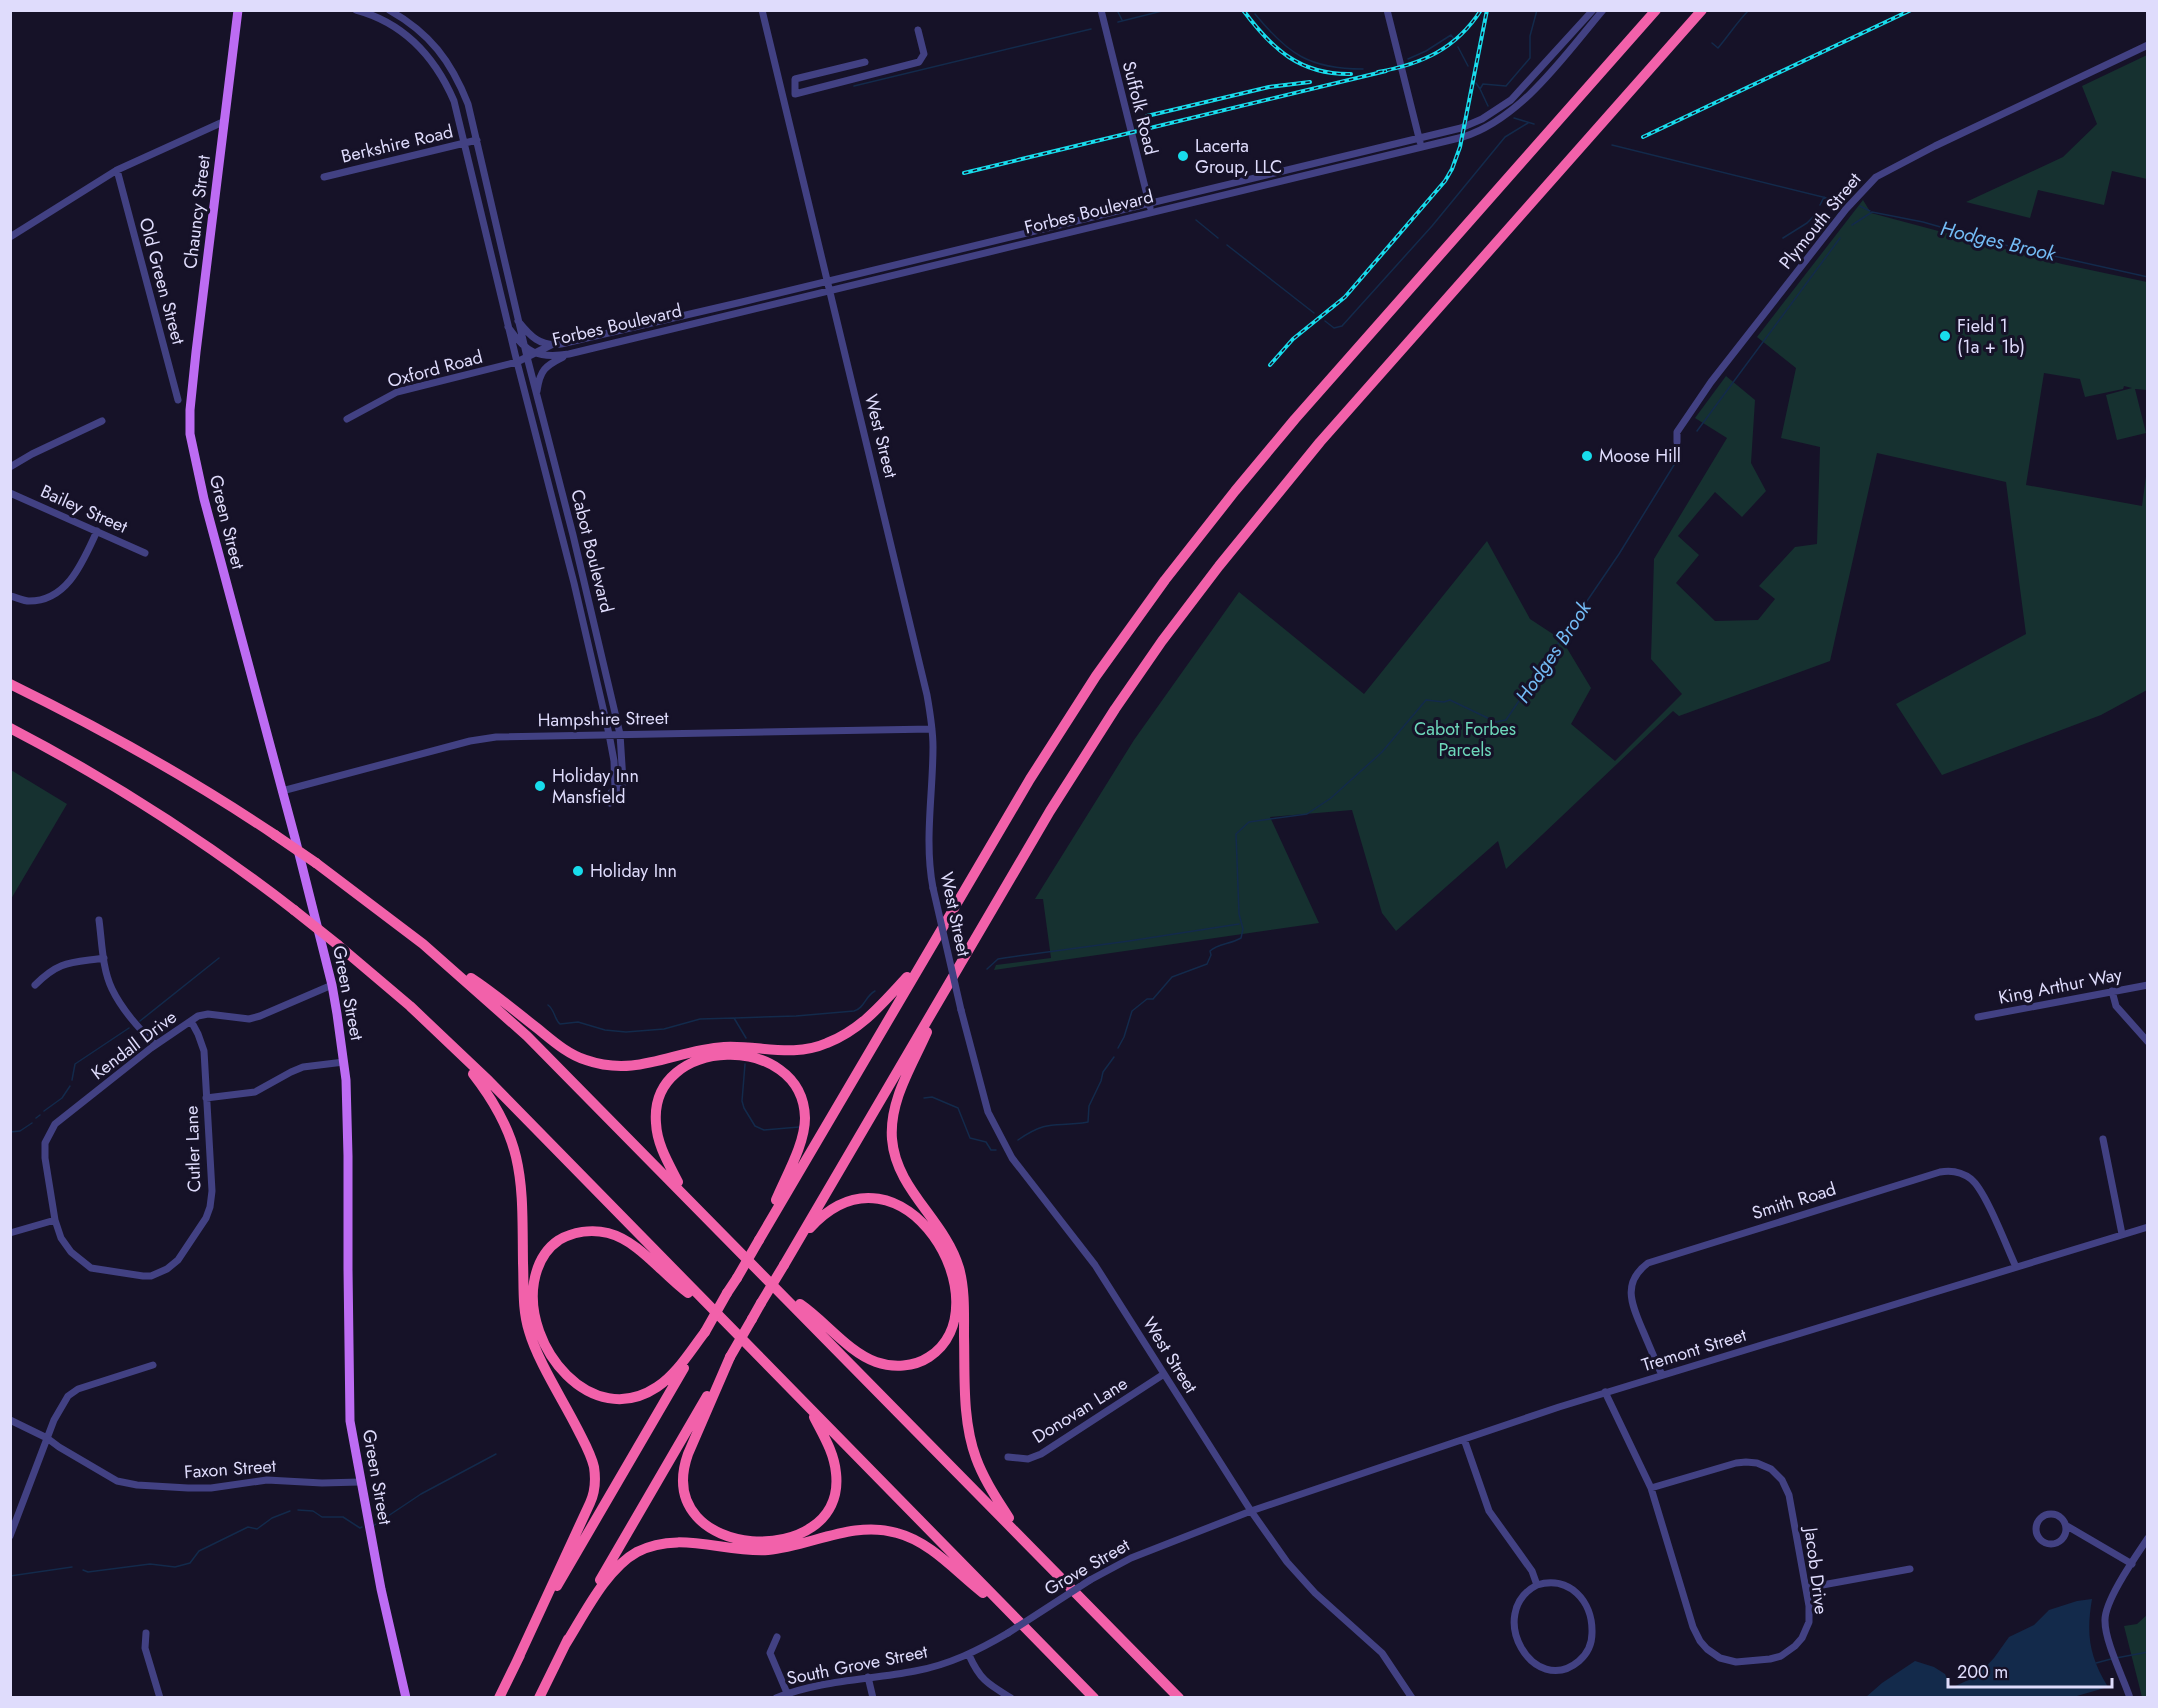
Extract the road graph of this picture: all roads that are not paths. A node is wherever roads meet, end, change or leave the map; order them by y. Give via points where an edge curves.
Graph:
1 (238, 10) edge
2 (356, 10) edge
3 (389, 10) edge
4 (762, 10) edge
5 (1101, 10) edge
6 (1387, 10) edge
7 (1593, 10) edge
8 (1603, 10) edge
9 (1656, 10) edge
10 (1702, 10) edge
11 (918, 30) dead end
12 (2148, 45) edge
13 (865, 62) dead end
14 (795, 94) junction
15 (783, 98) junction
16 (225, 121) junction
17 (1461, 128) junction
18 (1463, 137) junction
19 (1419, 138) junction
20 (477, 140) junction
21 (465, 143) junction
22 (1421, 147) junction
23 (117, 170) junction
24 (324, 177) dead end
25 (1149, 203) junction
26 (1151, 212) junction
27 (10, 237) edge
28 (828, 281) junction
29 (830, 290) junction
30 (201, 307) joint
31 (518, 321) junction
32 (508, 327) junction
33 (551, 345) junction
34 (524, 346) junction
35 (535, 353) junction
36 (569, 354) junction
37 (527, 357) junction
38 (516, 362) junction
39 (537, 396) junction
40 (178, 400) dead end
41 (347, 419) dead end
42 (102, 421) dead end
43 (1677, 442) dead end
44 (10, 467) edge
45 (10, 493) edge
46 (97, 531) junction
47 (145, 553) dead end
48 (10, 596) edge
49 (10, 684) edge
50 (10, 728) edge
51 (932, 729) junction
52 (609, 734) junction
53 (620, 734) junction
54 (282, 791) junction
55 (99, 920) dead end
56 (438, 957) junction
57 (104, 958) junction
58 (923, 959) junction
59 (950, 980) junction
60 (35, 985) dead end
61 (332, 985) junction
62 (2148, 985) edge
63 (2112, 991) junction
64 (1978, 1017) dead end
65 (425, 1020) junction
66 (191, 1021) junction
67 (2148, 1042) edge
68 (155, 1045) junction
69 (344, 1062) junction
70 (207, 1098) junction
71 (2103, 1139) dead end
72 (684, 1193) junction
73 (55, 1220) junction
74 (2148, 1227) edge
75 (10, 1233) edge
76 (2122, 1234) junction
77 (759, 1240) junction
78 (784, 1265) junction
79 (2016, 1268) junction
80 (782, 1293) junction
81 (714, 1311) junction
82 (705, 1332) junction
83 (730, 1357) junction
84 (153, 1365) dead end
85 (1164, 1374) junction
86 (1662, 1375) junction
87 (1605, 1392) junction
88 (808, 1407) junction
89 (10, 1420) edge
90 (47, 1438) junction
91 (1464, 1438) junction
92 (1008, 1457) dead end
93 (360, 1482) junction
94 (1651, 1488) junction
95 (1251, 1511) junction
96 (2067, 1526) junction
97 (10, 1536) edge
98 (1021, 1536) junction
99 (2148, 1538) edge
100 (2132, 1564) junction
101 (1910, 1569) dead end
102 (1537, 1585) junction
103 (1806, 1588) junction
104 (1013, 1616) junction
105 (146, 1633) dead end
106 (777, 1636) dead end
107 (565, 1645) junction
108 (969, 1654) junction
109 (517, 1661) junction
110 (945, 1663) joint
111 (868, 1677) junction
112 (787, 1693) junction
113 (160, 1698) edge
114 (406, 1698) edge
115 (499, 1698) edge
116 (539, 1698) edge
117 (776, 1698) edge
118 (873, 1698) edge
119 (1011, 1698) edge
120 (1094, 1698) edge
121 (1179, 1698) edge
122 (1412, 1698) edge
123 (2130, 1698) edge

1 - 16 main road, Chauncy Street
2 - 21 street, Forbes Boulevard via 401,31 431,58 454,100
3 - 20 street via 417,28 451,66 468,104
4 - 15 street, West Street
5 - 25 street, Suffolk Road
6 - 19 street
7 - 17 street, Forbes Boulevard via 1511,100
8 - 18 street, Forbes Boulevard via 1515,109 1490,127
9 - 58 highway via 1295,419 1165,580 1051,744
10 - 59 highway via 1320,442 1219,566 1144,667 1082,760
11 - 14 street via 924,50 919,62
12 - 43 street, Plymouth Street via 1876,177 1711,382 1677,432
13 - 14 street via 795,79
14 - 15 street
15 - 28 street, West Street
16 - 23 street, Chauncy Street
16 - 30 main road, Chauncy Street
17 - 18 street
17 - 19 street, Forbes Boulevard
18 - 22 street, Forbes Boulevard
19 - 22 street
19 - 25 street, Forbes Boulevard
20 - 21 street, Berkshire Road
20 - 31 street
21 - 24 street, Berkshire Road
21 - 32 street, Forbes Boulevard
22 - 26 street, Forbes Boulevard
23 - 27 street, Chauncy Street
23 - 40 street, Old Green Street
25 - 26 street, Suffolk Road
25 - 28 street, Forbes Boulevard
26 - 29 street, Forbes Boulevard
28 - 29 street, West Street
28 - 33 street, Forbes Boulevard
29 - 36 street, Forbes Boulevard
29 - 51 street, West Street
30 - 54 main road, Green Street via 190,404 191,441
31 - 33 street, Forbes Boulevard via 534,338
31 - 34 street, Cabot Boulevard
32 - 34 street, Forbes Boulevard
32 - 38 street, Cabot Boulevard
33 - 35 street, Forbes Boulevard
34 - 35 street, Forbes Boulevard
34 - 37 street, Cabot Boulevard
35 - 36 street, Forbes Boulevard via 553,357
35 - 37 street, Oxford Road
36 - 39 street via 545,368
37 - 38 street, Oxford Road
37 - 39 street, Cabot Boulevard
38 - 41 street, Oxford Road via 397,392
38 - 52 street, Cabot Boulevard
39 - 53 street, Cabot Boulevard
42 - 44 street
45 - 46 street, Bailey Street
46 - 47 street, Bailey Street
46 - 48 street via 71,582 53,595 28,601
49 - 56 highway, bridge via 143,753 275,835
50 - 65 highway, bridge via 96,776 220,855 338,945
51 - 53 street, Hampshire Street
51 - 85 street, West Street, bridge via 928,850 933,888 984,1100 1001,1141 1023,1176 1095,1265
52 - 53 street, Hampshire Street
52 - 53 street, Cabot Boulevard via 618,789 623,781
52 - 54 street, Hampshire Street via 496,736
54 - 61 main road, Green Street
55 - 57 street
56 - 58 highway via 489,990 568,1052 594,1063 621,1067 720,1047 792,1051 821,1046 867,1019
56 - 72 highway via 534,1042
57 - 60 street via 62,964
57 - 68 street via 112,989
58 - 77 highway
59 - 78 highway
59 - 98 highway via 897,1100 892,1142 903,1176 948,1243 958,1265 963,1291 971,1444 984,1477
61 - 66 street, Kendall Drive via 249,1019 208,1014
61 - 69 main road, Green Street
62 - 63 street, King Arthur Way
63 - 64 street, King Arthur Way
63 - 67 street via 2118,1008
65 - 81 highway
65 - 109 highway via 483,1087 512,1138 522,1184 527,1323 594,1467 590,1503
66 - 68 street, Kendall Drive
66 - 70 street, Cutler Lane via 204,1051
68 - 73 street, Kendall Drive via 55,1124 49,1133 45,1158
69 - 70 street via 291,1072 255,1092
69 - 93 main road, Green Street via 350,1421
70 - 73 street, Cutler Lane via 210,1208 178,1260 167,1269 142,1276 91,1268 71,1252
71 - 76 street
72 - 77 highway via 656,1130 657,1104 668,1081 690,1063 718,1056 749,1057 775,1066 799,1093 804,1125 801,1141
72 - 80 highway
73 - 75 street
74 - 76 street, Tremont Street
76 - 79 street, Tremont Street
77 - 82 highway, bridge
78 - 80 highway via 806,1233 830,1210 856,1199 883,1200 911,1213 936,1239 951,1268 955,1306 949,1332 938,1350 919,1362 893,1365 863,1355
78 - 83 highway, bridge
79 - 86 street, Tremont Street
79 - 86 street, Smith Road via 1977,1185 1958,1172 1940,1172 1643,1266 1633,1282 1631,1300
80 - 98 highway
81 - 82 highway via 632,1245 611,1234 591,1231 569,1236 552,1245 539,1263 532,1303 541,1340 562,1370 595,1393 623,1398 654,1389 673,1373
81 - 88 highway
82 - 109 highway
83 - 88 highway via 684,1472 691,1507 713,1530 739,1540 772,1541 805,1531 826,1514 836,1491 835,1466
83 - 107 highway
84 - 90 street via 78,1389 62,1405
85 - 92 street, Donovan Lane via 1041,1454 1028,1459
85 - 95 street, West Street
86 - 87 street, Tremont Street
87 - 91 street, Tremont Street
87 - 94 street, Jacob Drive
88 - 104 highway
89 - 90 street, Faxon Street
90 - 93 street, Faxon Street via 117,1481 137,1485 200,1488 267,1480
90 - 97 street
91 - 95 street, Tremont Street
91 - 102 street via 1489,1511 1532,1571
93 - 114 main road, Green Street
94 - 103 street, Jacob Drive via 1741,1462 1771,1470 1782,1480 1789,1495
94 - 103 street, Jacob Drive via 1695,1632 1711,1653 1725,1660 1741,1661 1775,1657 1790,1650 1802,1638 1809,1622
95 - 108 street, Grove Street, bridge via 1112,1567
95 - 122 street, West Street via 1298,1576 1382,1653
96 - 96 street via 2058,1516 2044,1516 2037,1523 2038,1538 2046,1544 2056,1544 2064,1538
96 - 100 street
98 - 121 highway
99 - 100 street
100 - 123 street via 2105,1615 2107,1634
101 - 103 street
102 - 102 street via 1516,1607 1514,1626 1518,1643 1528,1659 1539,1666 1557,1670 1569,1667 1580,1660 1590,1645 1592,1626 1588,1609 1568,1586 1556,1582
104 - 107 highway via 921,1543 896,1532 867,1529 770,1550 683,1542 647,1547 615,1569
104 - 120 highway
105 - 113 street via 145,1648
106 - 112 street via 770,1653
107 - 116 highway
108 - 110 street, Grove Street
108 - 119 street via 977,1673
109 - 115 highway
110 - 111 street, South Grove Street
111 - 112 street, South Grove Street
111 - 118 street
112 - 117 street, South Grove Street

